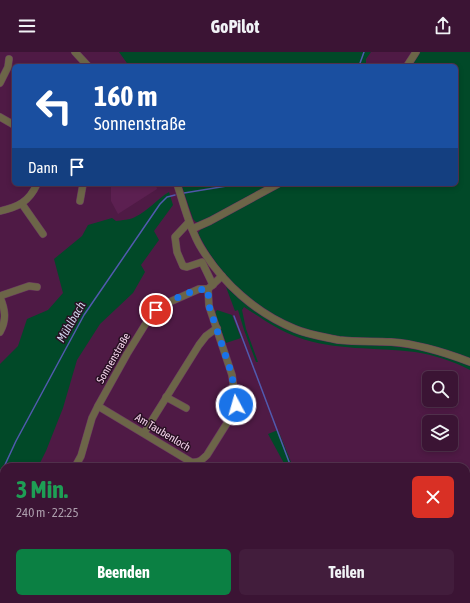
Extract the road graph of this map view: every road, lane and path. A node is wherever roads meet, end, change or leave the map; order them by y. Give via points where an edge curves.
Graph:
1 (75, 52) edge
2 (416, 52) edge
3 (9, 59) dead end
4 (86, 64) edge
5 (408, 64) edge
6 (0, 83) edge
7 (2, 118) edge
8 (12, 124) edge
9 (0, 127) edge
10 (36, 186) edge
11 (84, 186) edge
12 (178, 186) edge
13 (274, 186) edge
14 (80, 201) dead end
15 (22, 204) junction
16 (0, 211) edge
17 (191, 225) junction
18 (43, 234) dead end
19 (222, 276) junction
20 (37, 287) dead end
21 (210, 287) junction
22 (0, 297) edge
23 (217, 328) junction
24 (0, 332) edge
25 (470, 362) edge
26 (166, 397) junction
27 (98, 406) junction
28 (186, 408) dead end
29 (144, 433) junction
30 (77, 463) edge

1 - 4 street
2 - 5 street
3 - 6 street
7 - 8 street
7 - 9 street
10 - 15 street
11 - 14 street
12 - 17 street
13 - 17 street via 210,221
15 - 16 street
15 - 18 street
17 - 19 street via 200,246
17 - 21 street, Am Taubenloch via 175,237 177,252 183,266 202,262
19 - 21 street
19 - 25 street via 261,311 296,329 341,340 418,346 443,351
20 - 22 street via 29,286
21 - 23 street, Am Taubenloch via 209,306
21 - 27 street, Sonnenstraße via 199,289 156,310 127,354
22 - 24 street via 5,313
23 - 26 street via 199,345
23 - 29 street, Am Taubenloch via 232,375 236,405 207,455 196,463 191,462
26 - 28 street
26 - 29 street
27 - 29 street, Am Taubenloch
27 - 30 street, Sonnenstraße

